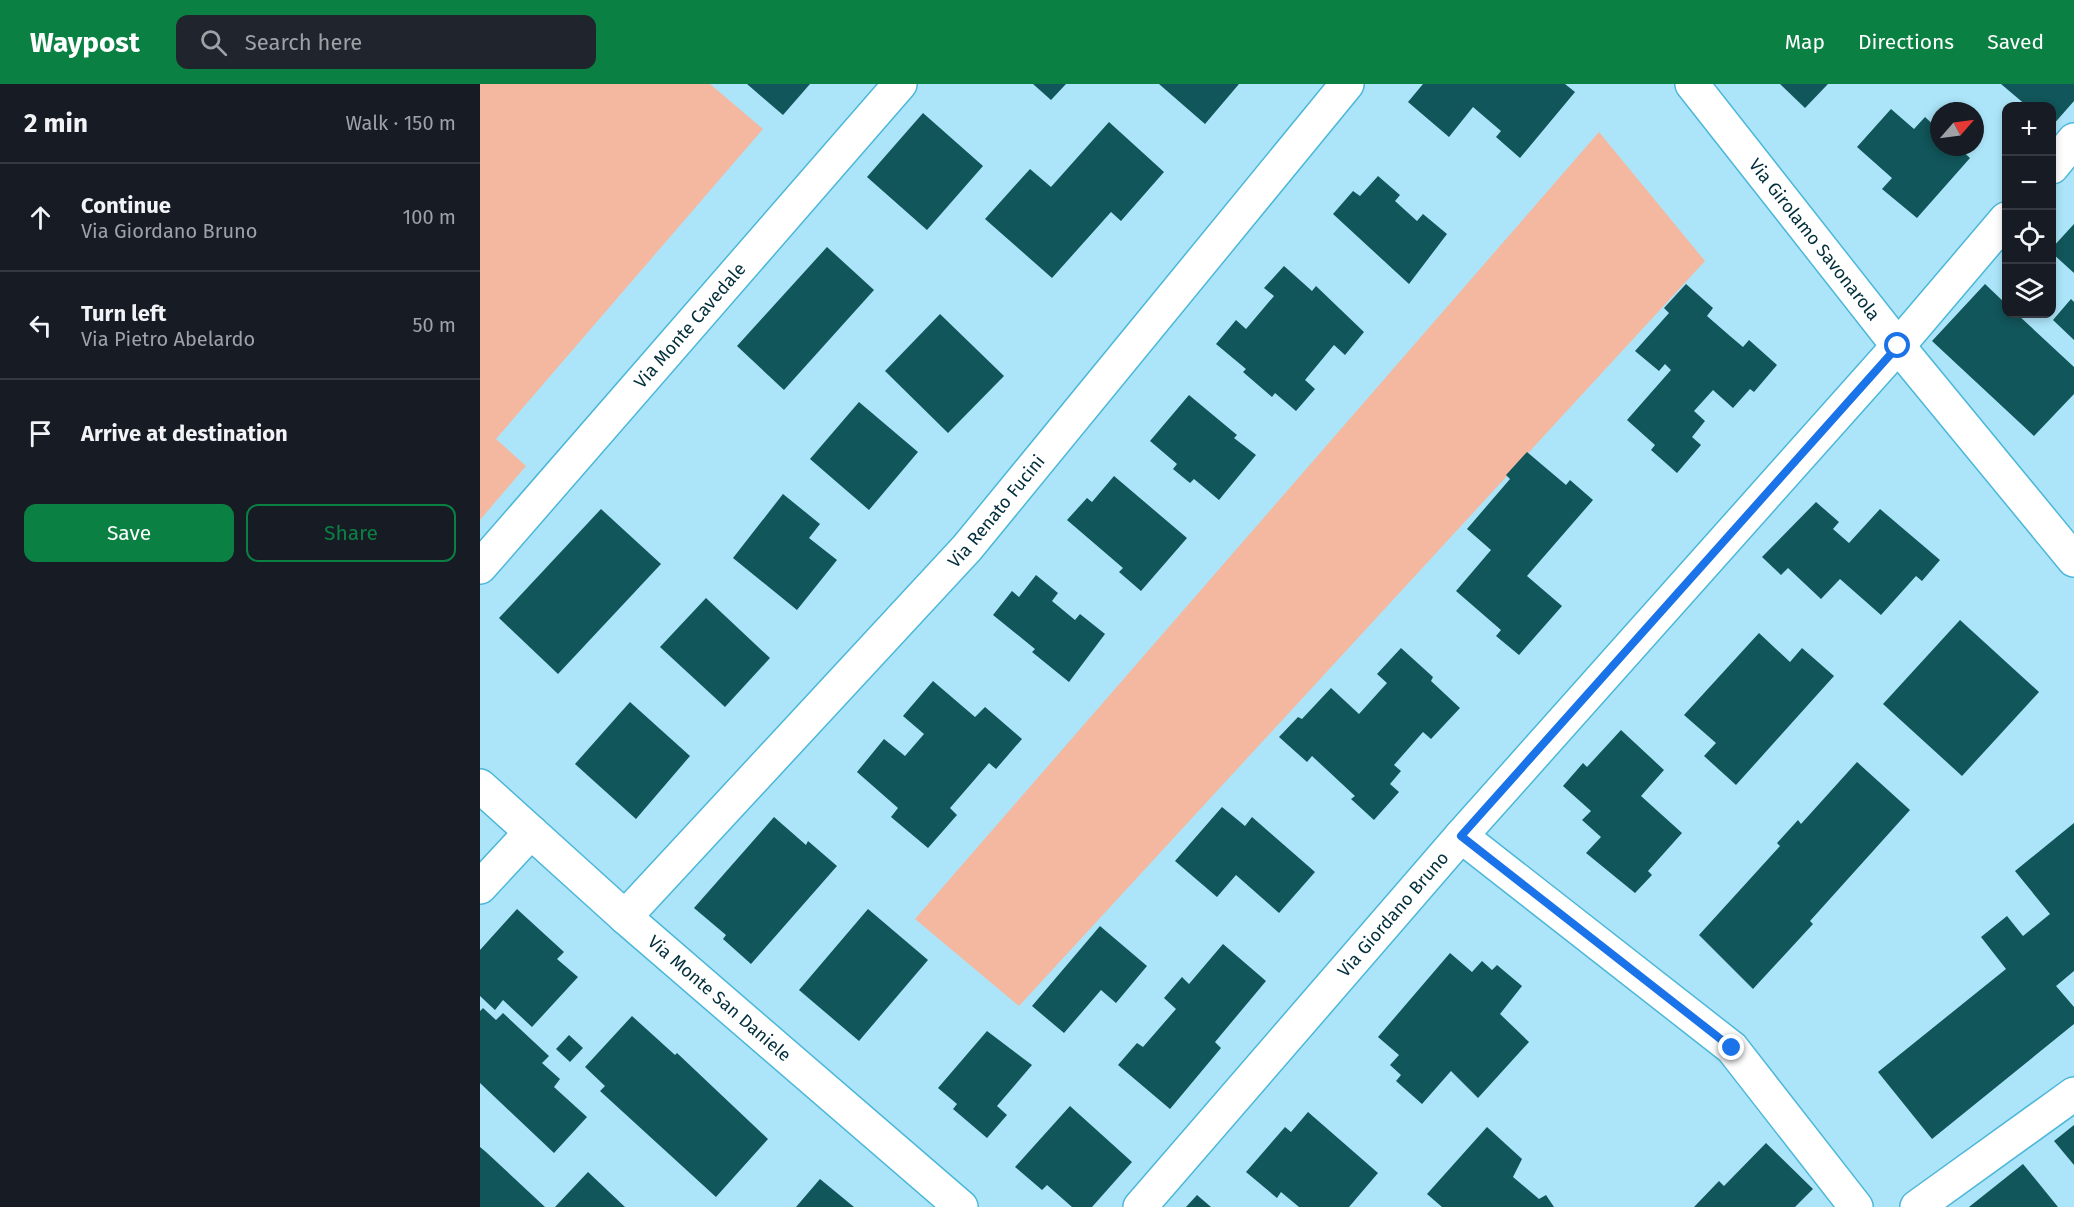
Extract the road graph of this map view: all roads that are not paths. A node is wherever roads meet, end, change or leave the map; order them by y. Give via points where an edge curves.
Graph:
1 (900, 84) edge
2 (1347, 84) edge
3 (1692, 84) edge
4 (2074, 140) edge
5 (2056, 162) edge
6 (2002, 225) edge
7 (1898, 346) junction
8 (2074, 560) edge
9 (480, 567) edge
10 (480, 786) edge
11 (531, 832) junction
12 (1461, 836) junction
13 (480, 887) edge
14 (625, 917) junction
15 (2074, 1094) edge
16 (961, 1207) edge
17 (1140, 1207) edge
18 (1856, 1207) edge
19 (1917, 1207) edge

1 - 9 street, Via Monte Cavedale
2 - 14 street, Via Renato Fucini via 967,548
3 - 7 street, Via Girolamo Savonarola
4 - 5 street
6 - 7 street, Via Giordano Bruno
7 - 8 street, Via Girolamo Savonarola
7 - 12 street, Via Giordano Bruno
10 - 11 street, Via Monte San Daniele
11 - 13 street
11 - 14 street, Via Monte San Daniele
12 - 17 street, Via Giordano Bruno
12 - 18 street via 1732,1048
14 - 16 street, Via Monte San Daniele
15 - 19 street

